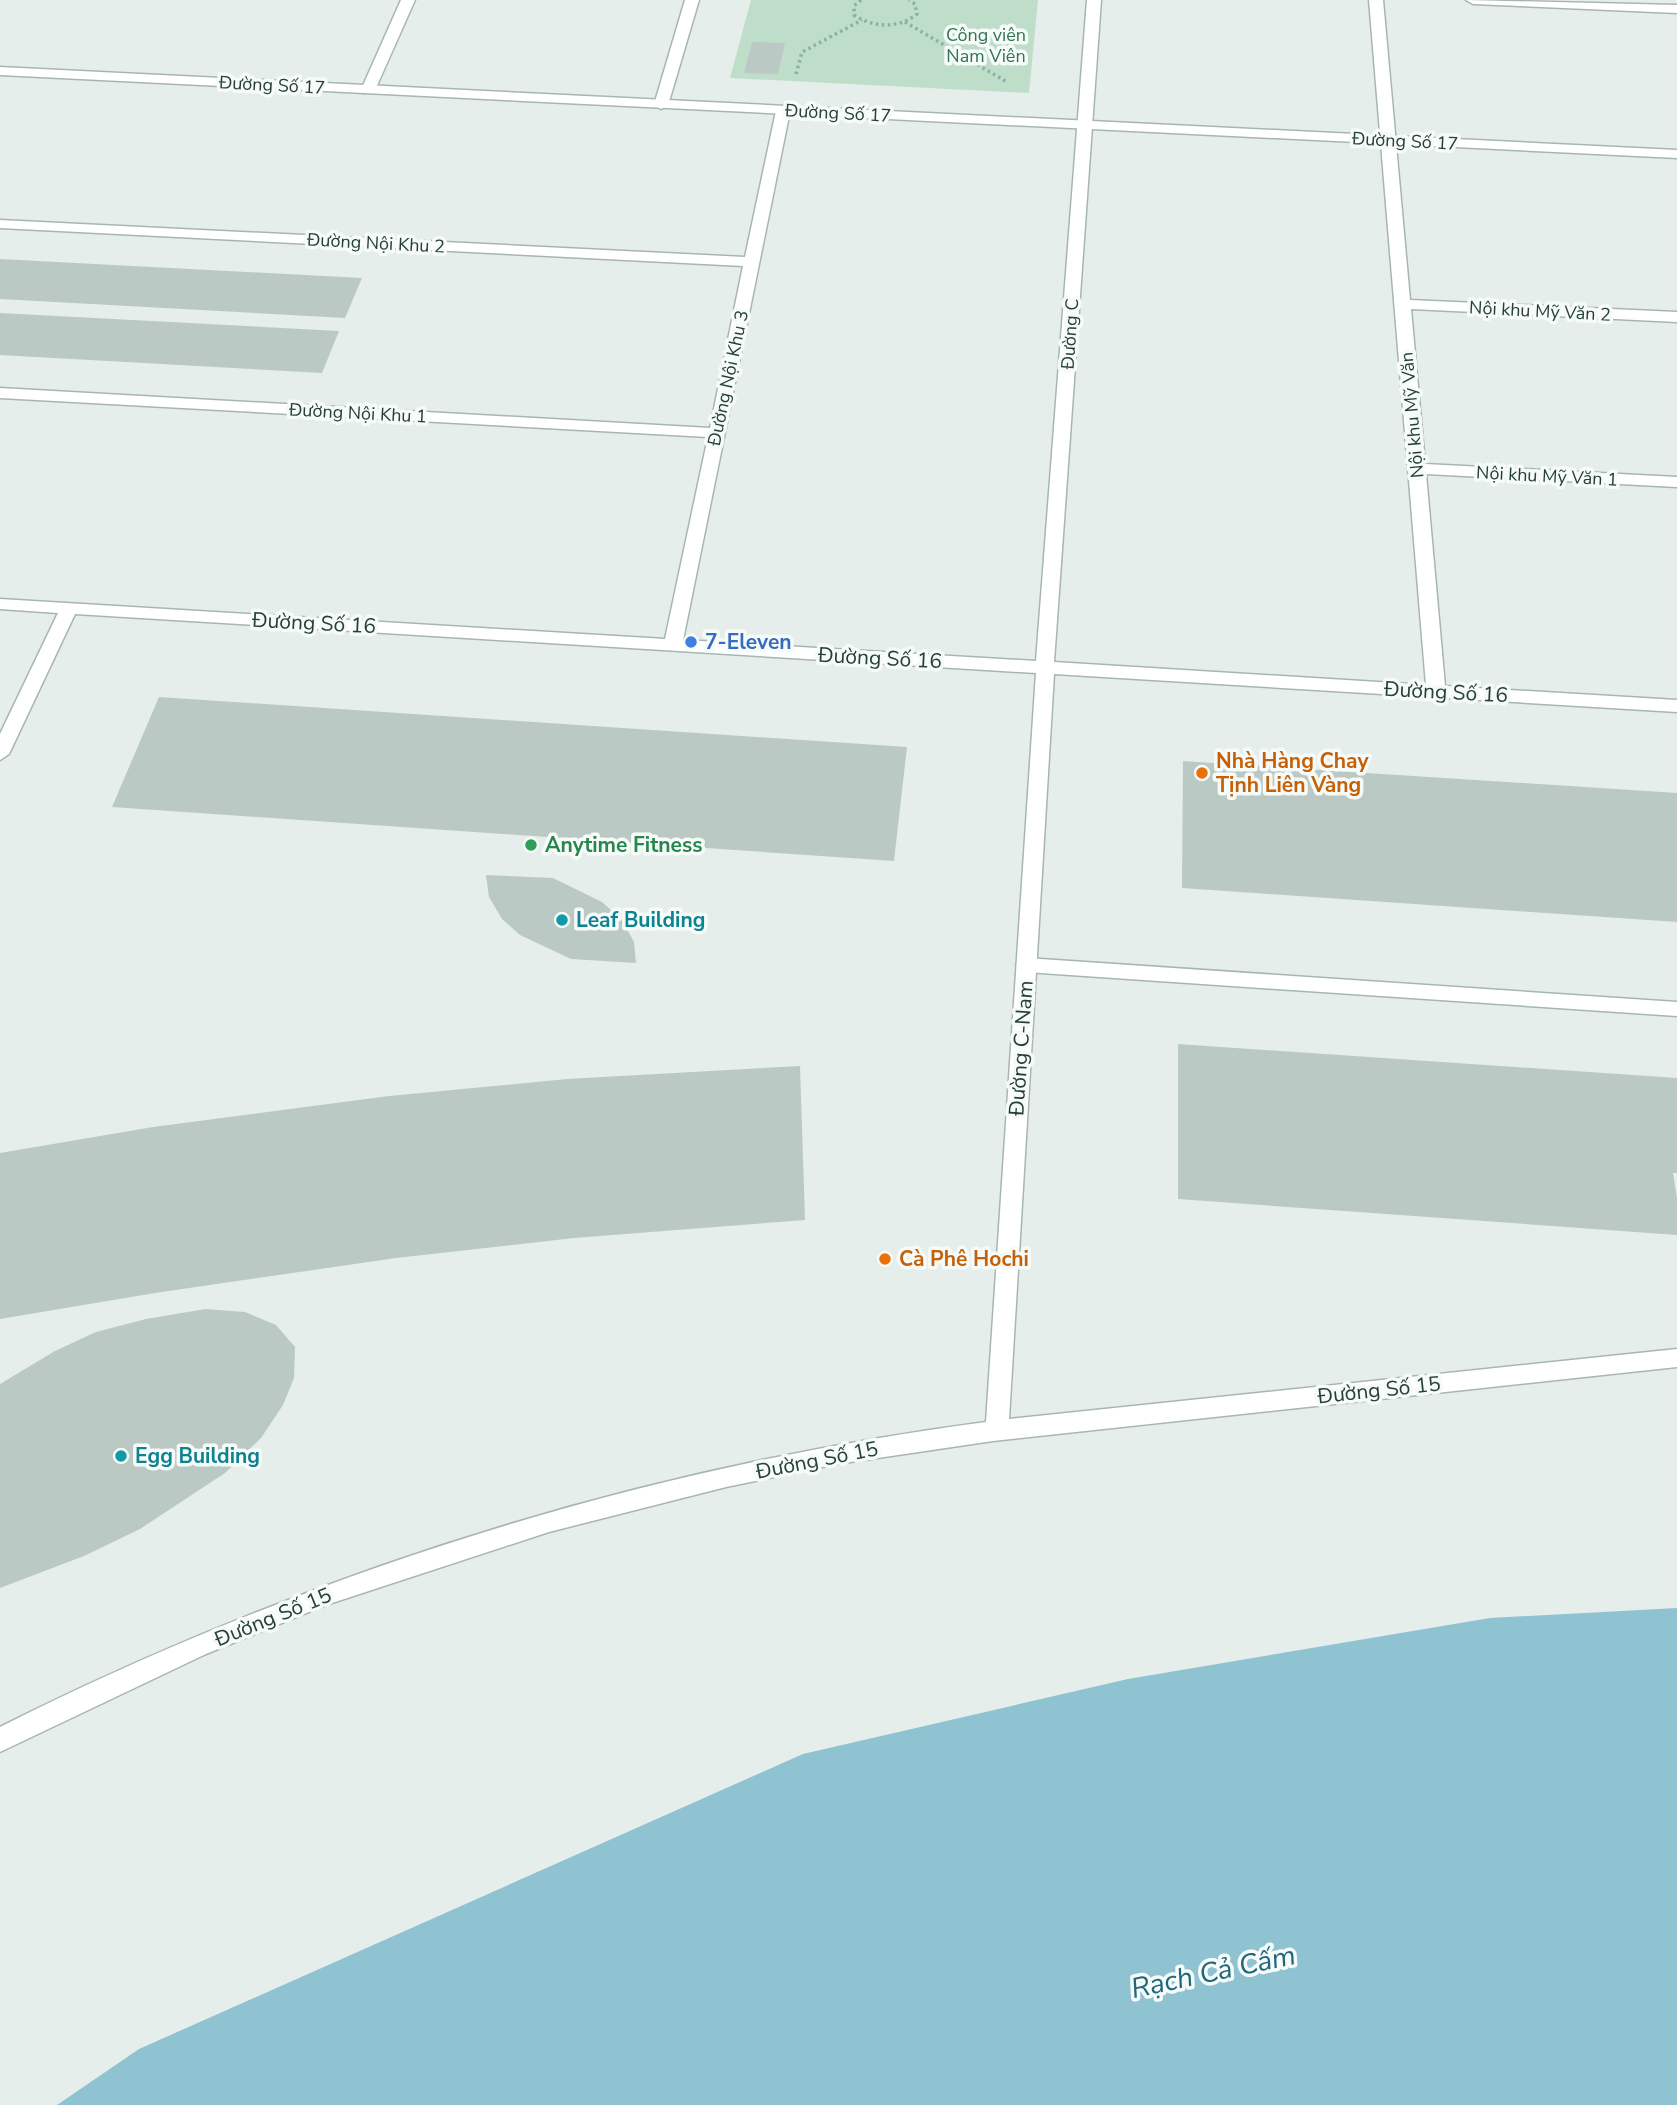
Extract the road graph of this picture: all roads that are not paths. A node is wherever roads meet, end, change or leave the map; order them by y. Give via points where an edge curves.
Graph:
1 (408, 0) edge
2 (692, 0) edge
3 (1094, 0) edge
4 (1376, 0) edge
5 (1474, 0) edge
6 (1677, 9) edge
7 (0, 71) edge
8 (368, 90) junction
9 (662, 105) junction
10 (783, 111) junction
11 (1086, 125) junction
12 (1388, 140) junction
13 (1677, 154) edge
14 (0, 224) edge
15 (752, 262) junction
16 (1402, 304) junction
17 (1677, 317) edge
18 (0, 393) edge
19 (717, 433) junction
20 (1417, 469) junction
21 (1677, 482) edge
22 (0, 604) edge
23 (69, 608) junction
24 (673, 645) junction
25 (1045, 667) junction
26 (1436, 691) junction
27 (1677, 706) edge
28 (0, 754) edge
29 (1027, 964) junction
30 (1677, 1009) edge
31 (1677, 1358) edge
32 (997, 1429) junction
33 (0, 1740) edge

1 - 8 street
2 - 9 street
3 - 11 street, Đường C
4 - 12 street, Nội khu Mỹ Văn
5 - 6 street
7 - 8 street, Đường Số 17
8 - 9 street, Đường Số 17
9 - 10 street, Đường Số 17
10 - 11 street, Đường Số 17
10 - 15 street, Đường Nội Khu 3
11 - 12 street, Đường Số 17
11 - 25 street, Đường C
12 - 13 street, Đường Số 17
12 - 16 street, Nội khu Mỹ Văn
14 - 15 street, Đường Nội Khu 2
15 - 19 street, Đường Nội Khu 3
16 - 17 street, Nội khu Mỹ Văn 2
16 - 20 street, Nội khu Mỹ Văn
18 - 19 street, Đường Nội Khu 1
19 - 24 street, Đường Nội Khu 3
20 - 21 street, Nội khu Mỹ Văn 1
20 - 26 street, Nội khu Mỹ Văn
22 - 23 street, Đường Số 16
23 - 24 street, Đường Số 16
23 - 28 street
24 - 25 street, Đường Số 16
25 - 26 street, Đường Số 16
25 - 29 street, Đường C-Nam
26 - 27 street, Đường Số 16
29 - 30 street
29 - 32 street, Đường C-Nam
31 - 32 street, Đường Số 15
32 - 33 street, Đường Số 15 via 787,1464 566,1517 433,1557 200,1646

